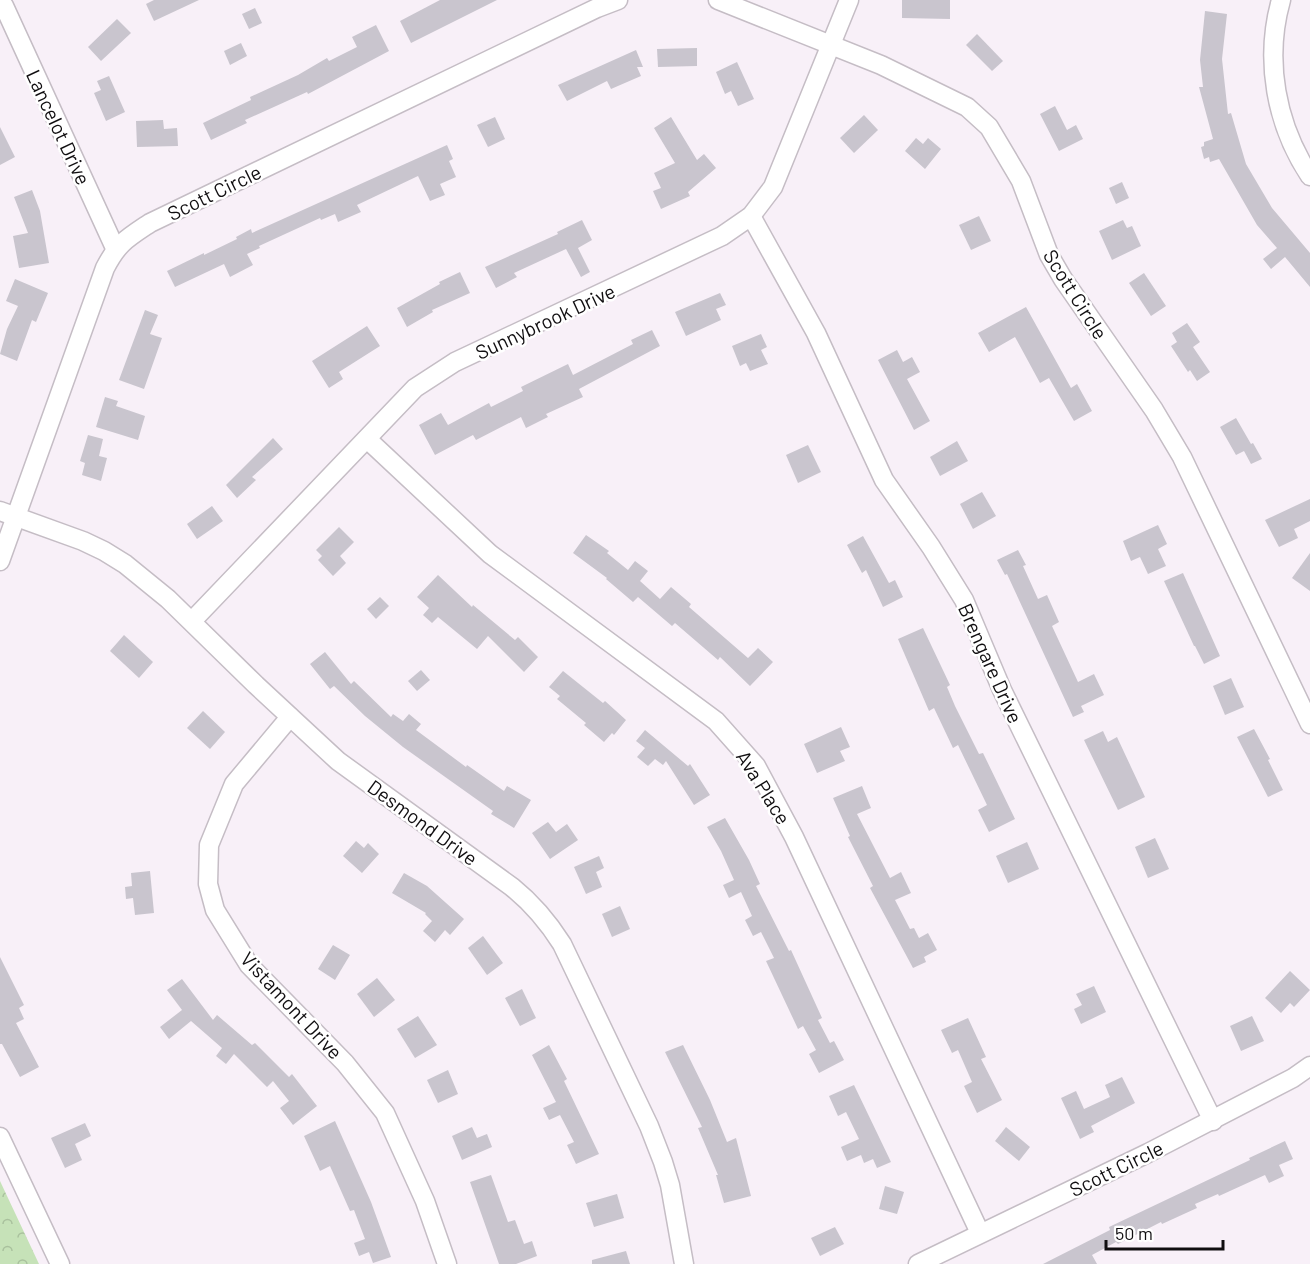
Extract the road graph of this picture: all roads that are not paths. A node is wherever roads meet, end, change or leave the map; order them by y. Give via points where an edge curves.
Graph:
1 (618, 0) edge
2 (718, 0) edge
3 (849, 0) edge
4 (1281, 0) edge
5 (7, 5) edge
6 (831, 45) junction
7 (1310, 176) edge
8 (751, 216) junction
9 (115, 248) junction
10 (367, 439) junction
11 (8, 514) edge
12 (0, 561) edge
13 (192, 621) junction
14 (1305, 702) edge
15 (290, 717) junction
16 (1310, 724) edge
17 (1310, 1065) edge
18 (1213, 1120) junction
19 (0, 1137) edge
20 (980, 1233) junction
21 (60, 1264) edge
22 (447, 1264) edge
23 (684, 1264) edge
24 (918, 1264) edge

1 - 9 street, Scott Circle via 150,223
2 - 6 street, Scott Circle
3 - 6 street, Sunnybrook Drive
4 - 7 street via 1275,21 1276,95 1290,142
5 - 9 street, Lancelot Drive
6 - 8 street, Sunnybrook Drive via 773,187
6 - 14 street, Scott Circle via 967,107 995,135 1021,181 1049,255 1182,457
8 - 10 street, Sunnybrook Drive via 722,236 435,374 415,388
8 - 18 street, Brengare Drive via 816,333 884,480 964,600 1002,690
9 - 11 street, Scott Circle
10 - 13 street, Sunnybrook Drive
10 - 20 street, Ava Place via 490,554 716,721 756,766 794,837
11 - 12 street, Scott Circle
11 - 13 street, Desmond Drive via 104,551 147,580
13 - 15 street, Desmond Drive
14 - 16 street, Scott Circle
15 - 22 street, Vistamont Drive via 234,784 209,844 208,884 215,910 249,965 345,1063 385,1113 425,1201
15 - 23 street, Desmond Drive via 338,761 531,902 547,921 562,944 649,1126 670,1185
17 - 18 street, Scott Circle
18 - 20 street, Scott Circle
19 - 21 street
20 - 24 street, Scott Circle

